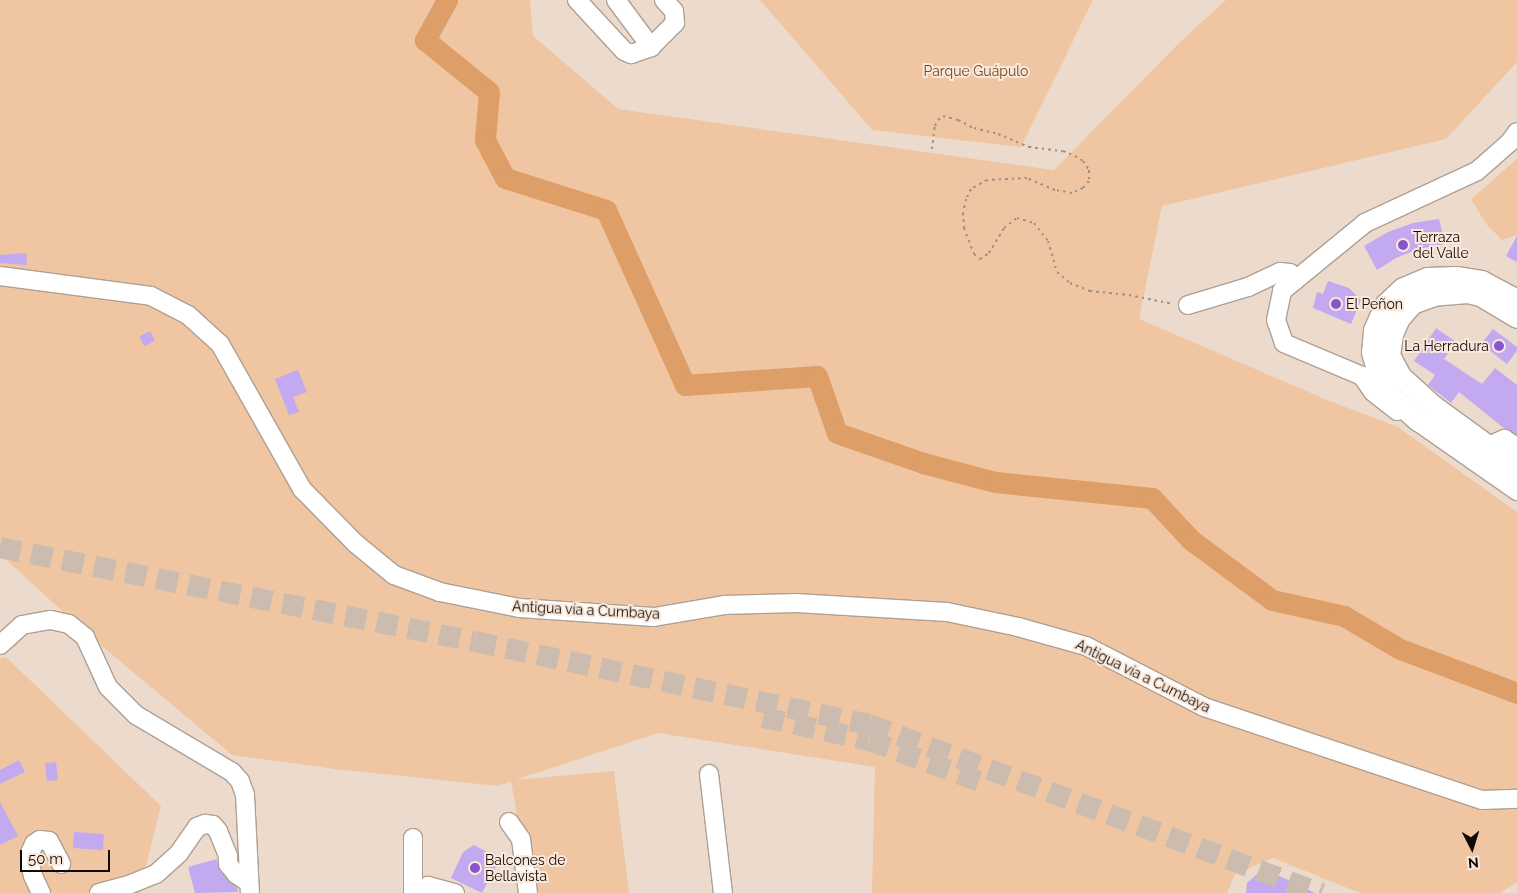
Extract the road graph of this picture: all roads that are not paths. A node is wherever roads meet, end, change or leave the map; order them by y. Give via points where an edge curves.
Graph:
1 (577, 0) edge
2 (616, 0) edge
3 (664, 0) edge
4 (651, 47) junction
5 (1517, 132) edge
6 (0, 276) edge
7 (1295, 281) junction
8 (1514, 295) edge
9 (1188, 306) road end
10 (1517, 317) edge
11 (1370, 375) junction
12 (1489, 446) junction
13 (1517, 447) edge
14 (1517, 466) edge
15 (1517, 489) edge
16 (0, 645) edge
17 (709, 774) dead end
18 (1517, 799) edge
19 (509, 822) dead end
20 (413, 838) dead end
21 (61, 864) dead end
22 (249, 887) edge
23 (41, 893) edge
24 (99, 893) edge
25 (413, 893) edge
26 (455, 893) edge
27 (528, 893) edge
28 (723, 893) edge

1 - 4 street via 624,51 631,54
2 - 4 street
3 - 4 street via 674,11 675,23
5 - 7 street via 1477,171 1365,223
6 - 18 street, Antigua vía a Cumbaya via 151,296 188,315 220,344 302,489 355,543 394,575 440,592 519,608 654,617 724,605 796,603 946,612 1018,626 1086,646 1204,707 1482,800
7 - 9 street via 1290,272 1280,272 1248,287
7 - 11 street via 1282,291 1276,320 1284,343
8 - 11 main road via 1482,281 1456,277 1427,278 1402,288 1385,305 1374,330
10 - 12 main road via 1480,295 1467,292 1434,295 1412,303 1399,318 1392,334 1390,355 1400,376 1433,406
11 - 15 main road via 1418,420
12 - 13 street via 1504,439
12 - 14 main road
16 - 22 street via 22,625 51,620 69,624 85,637 108,687 136,715 232,772 240,781 245,795
17 - 28 street
19 - 27 street via 521,839
20 - 25 street
21 - 23 street via 49,840 34,844 30,864
22 - 24 street via 228,864 218,830 213,824 205,824 197,827 179,853 156,874
25 - 26 street via 428,886

